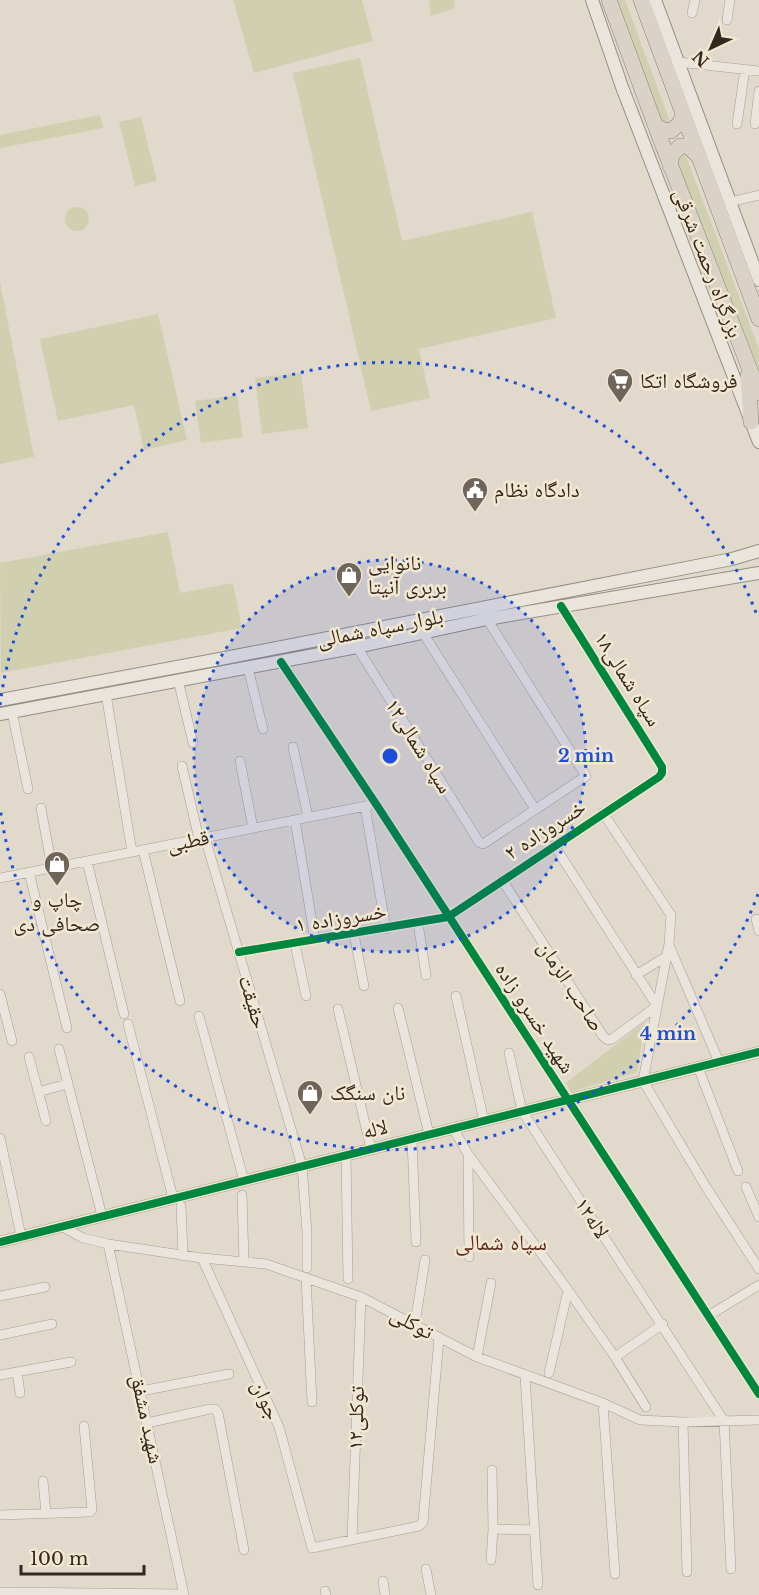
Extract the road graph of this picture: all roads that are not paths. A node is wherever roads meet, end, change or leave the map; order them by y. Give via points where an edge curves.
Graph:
1 (592, 0) edge
2 (609, 0) edge
3 (641, 0) edge
4 (655, 0) edge
5 (695, 0) edge
6 (730, 0) edge
7 (692, 13) dead end
8 (727, 20) dead end
9 (678, 62) junction
10 (745, 69) junction
11 (759, 71) edge
12 (759, 92) edge
13 (683, 114) junction
14 (737, 124) dead end
15 (755, 124) dead end
16 (655, 125) junction
17 (699, 158) junction
18 (670, 166) junction
19 (759, 195) edge
20 (730, 202) junction
21 (759, 280) edge
22 (759, 319) edge
23 (746, 361) junction
24 (759, 393) edge
25 (751, 422) junction
26 (759, 442) edge
27 (759, 551) edge
28 (759, 573) edge
29 (561, 606) junction
30 (487, 619) junction
31 (393, 626) junction
32 (423, 633) junction
33 (395, 639) junction
34 (357, 647) junction
35 (281, 662) junction
36 (248, 668) junction
37 (178, 680) junction
38 (106, 694) junction
39 (67, 695) junction
40 (0, 700) edge
41 (6, 713) edge
42 (263, 729) dead end
43 (193, 743) dead end
44 (293, 747) dead end
45 (240, 761) dead end
46 (182, 766) dead end
47 (662, 773) joint
48 (28, 789) dead end
49 (376, 804) junction
50 (365, 806) junction
51 (41, 807) dead end
52 (535, 809) junction
53 (603, 813) junction
54 (308, 818) junction
55 (295, 820) junction
56 (253, 828) junction
57 (202, 838) junction
58 (554, 845) junction
59 (143, 850) junction
60 (132, 852) junction
61 (87, 861) junction
62 (52, 868) junction
63 (29, 872) junction
64 (0, 878) edge
65 (502, 880) junction
66 (448, 917) junction
67 (756, 919) dead end
68 (418, 923) junction
69 (387, 928) junction
70 (759, 931) edge
71 (354, 934) junction
72 (315, 940) junction
73 (295, 944) junction
74 (669, 944) junction
75 (239, 952) junction
76 (667, 956) junction
77 (426, 975) dead end
78 (636, 975) junction
79 (364, 986) dead end
80 (0, 994) edge
81 (306, 996) dead end
82 (456, 996) dead end
83 (180, 1001) dead end
84 (657, 1006) junction
85 (398, 1008) dead end
86 (338, 1009) dead end
87 (124, 1014) dead end
88 (199, 1016) dead end
89 (128, 1024) dead end
90 (67, 1028) dead end
91 (12, 1041) dead end
92 (59, 1049) dead end
93 (759, 1052) edge
94 (509, 1053) dead end
95 (29, 1057) dead end
96 (718, 1062) junction
97 (698, 1067) junction
98 (643, 1081) junction
99 (67, 1084) junction
100 (38, 1092) junction
101 (567, 1100) junction
102 (522, 1111) junction
103 (46, 1121) dead end
104 (484, 1121) junction
105 (453, 1128) junction
106 (429, 1134) junction
107 (0, 1138) edge
108 (412, 1139) junction
109 (372, 1149) junction
110 (468, 1154) junction
111 (346, 1155) junction
112 (302, 1166) junction
113 (738, 1171) dead end
114 (244, 1180) junction
115 (746, 1187) dead end
116 (242, 1195) dead end
117 (177, 1202) junction
118 (102, 1216) junction
119 (759, 1216) edge
120 (61, 1226) junction
121 (21, 1236) junction
122 (0, 1242) edge
123 (416, 1242) dead end
124 (108, 1244) junction
125 (183, 1256) junction
126 (469, 1257) dead end
127 (202, 1258) junction
128 (425, 1260) dead end
129 (244, 1262) junction
130 (759, 1269) edge
131 (306, 1273) junction
132 (348, 1279) dead end
133 (491, 1283) dead end
134 (759, 1285) edge
135 (45, 1287) dead end
136 (568, 1290) junction
137 (0, 1296) edge
138 (361, 1297) junction
139 (708, 1316) junction
140 (415, 1323) junction
141 (52, 1324) dead end
142 (663, 1324) junction
143 (0, 1335) edge
144 (439, 1338) junction
145 (477, 1357) junction
146 (615, 1357) junction
147 (71, 1362) dead end
148 (17, 1372) junction
149 (549, 1373) dead end
150 (229, 1374) dead end
151 (0, 1375) edge
152 (525, 1376) junction
153 (141, 1390) junction
154 (21, 1393) dead end
155 (759, 1394) edge
156 (312, 1402) dead end
157 (603, 1403) junction
158 (646, 1407) dead end
159 (724, 1420) junction
160 (759, 1420) edge
161 (683, 1422) junction
162 (147, 1423) junction
163 (84, 1426) dead end
164 (492, 1470) dead end
165 (43, 1481) dead end
166 (46, 1513) junction
167 (0, 1515) edge
168 (493, 1528) junction
169 (535, 1530) junction
170 (352, 1539) junction
171 (244, 1550) dead end
172 (491, 1560) dead end
173 (426, 1569) dead end
174 (731, 1569) dead end
175 (687, 1572) dead end
176 (615, 1574) dead end
177 (383, 1581) dead end
178 (538, 1585) dead end
179 (0, 1592) edge
180 (184, 1595) edge
181 (385, 1595) edge
182 (431, 1595) edge

1 - 25 main road
2 - 16 highway
3 - 13 highway
4 - 9 main road
5 - 7 street
6 - 8 street
9 - 10 street
9 - 20 main road
10 - 11 street
10 - 14 street
12 - 15 street
13 - 16 highway via 671,131
13 - 17 highway, بزرگراه رحمت شرقی
16 - 18 highway, بزرگراه رحمت شرقی
17 - 18 highway via 688,146 680,146 672,155
17 - 22 highway, بزرگراه رحمت شرقی
18 - 23 highway, بزرگراه رحمت شرقی
19 - 20 street
20 - 21 main road
23 - 24 highway, بزرگراه رحمت شرقی
23 - 25 highway
25 - 26 main road
27 - 31 main road, بلوار سپاه شمالی
28 - 29 main road, بلوار سپاه شمالی
29 - 30 main road, بلوار سپاه شمالی
29 - 47 street, سپاه شمالی۱۸ via 662,767
30 - 32 main road, بلوار سپاه شمالی
30 - 52 street via 585,776
31 - 33 main road
31 - 39 main road, بلوار سپاه شمالی
32 - 33 main road, بلوار سپاه شمالی
32 - 52 street
33 - 34 main road, بلوار سپاه شمالی
34 - 35 main road, بلوار سپاه شمالی
34 - 52 street, سپاه شمالی۱۲ via 479,842 483,844
35 - 36 main road, بلوار سپاه شمالی
35 - 49 street, شهید خسرو زاده
36 - 37 main road, بلوار سپاه شمالی
36 - 42 street
37 - 38 main road, بلوار سپاه شمالی
37 - 43 street
38 - 39 main road, بلوار سپاه شمالی
38 - 60 street
39 - 40 main road, بلوار سپاه شمالی
39 - 41 main road, بلوار سپاه شمالی
41 - 48 street
44 - 54 street
45 - 56 street
46 - 57 street, حقیقت
47 - 53 street, خسروزاده ۲
49 - 50 street, قطبی
49 - 66 street, شهید خسرو زاده
50 - 54 street, قطبی
50 - 69 street
51 - 62 street
53 - 58 street, خسروزاده ۲
53 - 74 street via 669,911
54 - 55 street, قطبی
55 - 56 street, قطبی
55 - 72 street
56 - 57 street, قطبی
57 - 59 street, قطبی
57 - 75 street, حقیقت
58 - 65 street, خسروزاده ۲
58 - 78 street
59 - 60 street, قطبی
59 - 83 street
60 - 61 street, قطبی
61 - 62 street, قطبی
61 - 87 street
62 - 63 street, قطبی
63 - 64 street, قطبی
63 - 90 street
65 - 66 street, خسروزاده ۲
65 - 84 street, صاحب الزمان via 603,1036 612,1039
66 - 68 street, خسروزاده ۱
66 - 101 street, شهید خسرو زاده
67 - 70 street
68 - 69 street, خسروزاده ۱
68 - 77 street
69 - 71 street, خسروزاده ۱
71 - 72 street, خسروزاده ۱
71 - 79 street
72 - 73 street, خسروزاده ۱
73 - 75 street, خسروزاده ۱
73 - 81 street
74 - 76 street
74 - 96 street
75 - 112 street, حقیقت
76 - 78 street
76 - 84 street
78 - 84 street
80 - 91 street
82 - 104 street
84 - 98 street
85 - 106 street
86 - 109 street
88 - 114 street
89 - 117 street
92 - 99 street
93 - 96 street, لاله
94 - 102 street
95 - 100 street
96 - 97 street, لاله
97 - 98 street, لاله
97 - 113 street
98 - 101 street, لاله
98 - 130 street
99 - 100 street
99 - 118 street
100 - 103 street
101 - 102 street, لاله
101 - 139 street, شهید خسرو زاده
102 - 104 street, لاله
102 - 142 street, لاله۱۲
104 - 105 street, لاله
105 - 106 street, لاله
105 - 110 street
106 - 108 street, لاله
107 - 121 street
108 - 109 street, لاله
108 - 123 street
109 - 111 street, لاله
110 - 126 street
110 - 136 street
111 - 112 street, لاله
111 - 132 street
112 - 114 street, لاله
112 - 131 street, حقیقت
114 - 117 street, لاله
115 - 119 street
116 - 129 street
117 - 118 street, لاله
117 - 125 street
118 - 120 street, لاله
120 - 121 street, لاله
120 - 124 street, توکلی via 83,1238
121 - 122 street, لاله
124 - 125 street, توکلی
124 - 153 street, شهید مشفق
125 - 127 street, توکلی
127 - 129 street, توکلی
127 - 170 street, جوان via 279,1428 312,1548
128 - 140 street
129 - 131 street, توکلی
131 - 138 street, توکلی
131 - 156 street, حقیقت
133 - 145 street
134 - 139 street
135 - 137 street
136 - 146 street
136 - 149 street
138 - 140 street, توکلی
138 - 170 street, توکلی۱۲
139 - 155 street, شهید خسرو زاده
140 - 144 street, توکلی
141 - 143 street
142 - 146 street
142 - 159 street, لاله۱۲
144 - 145 street, توکلی
144 - 170 street via 423,1522
145 - 152 street, توکلی
146 - 158 street
147 - 148 street
148 - 151 street
148 - 154 street
150 - 153 street
152 - 157 street, توکلی
152 - 169 street
153 - 162 street, شهید مشفق
157 - 161 street, توکلی via 640,1420
157 - 176 street
159 - 160 street, توکلی
159 - 161 street, توکلی
159 - 174 street
161 - 175 street
162 - 171 street via 210,1409 218,1413
162 - 180 street, شهید مشفق
163 - 166 street via 92,1510
164 - 168 street
165 - 166 street
166 - 167 street
168 - 169 street
168 - 172 street
169 - 178 street
173 - 182 street
177 - 181 street
179 - 180 street

